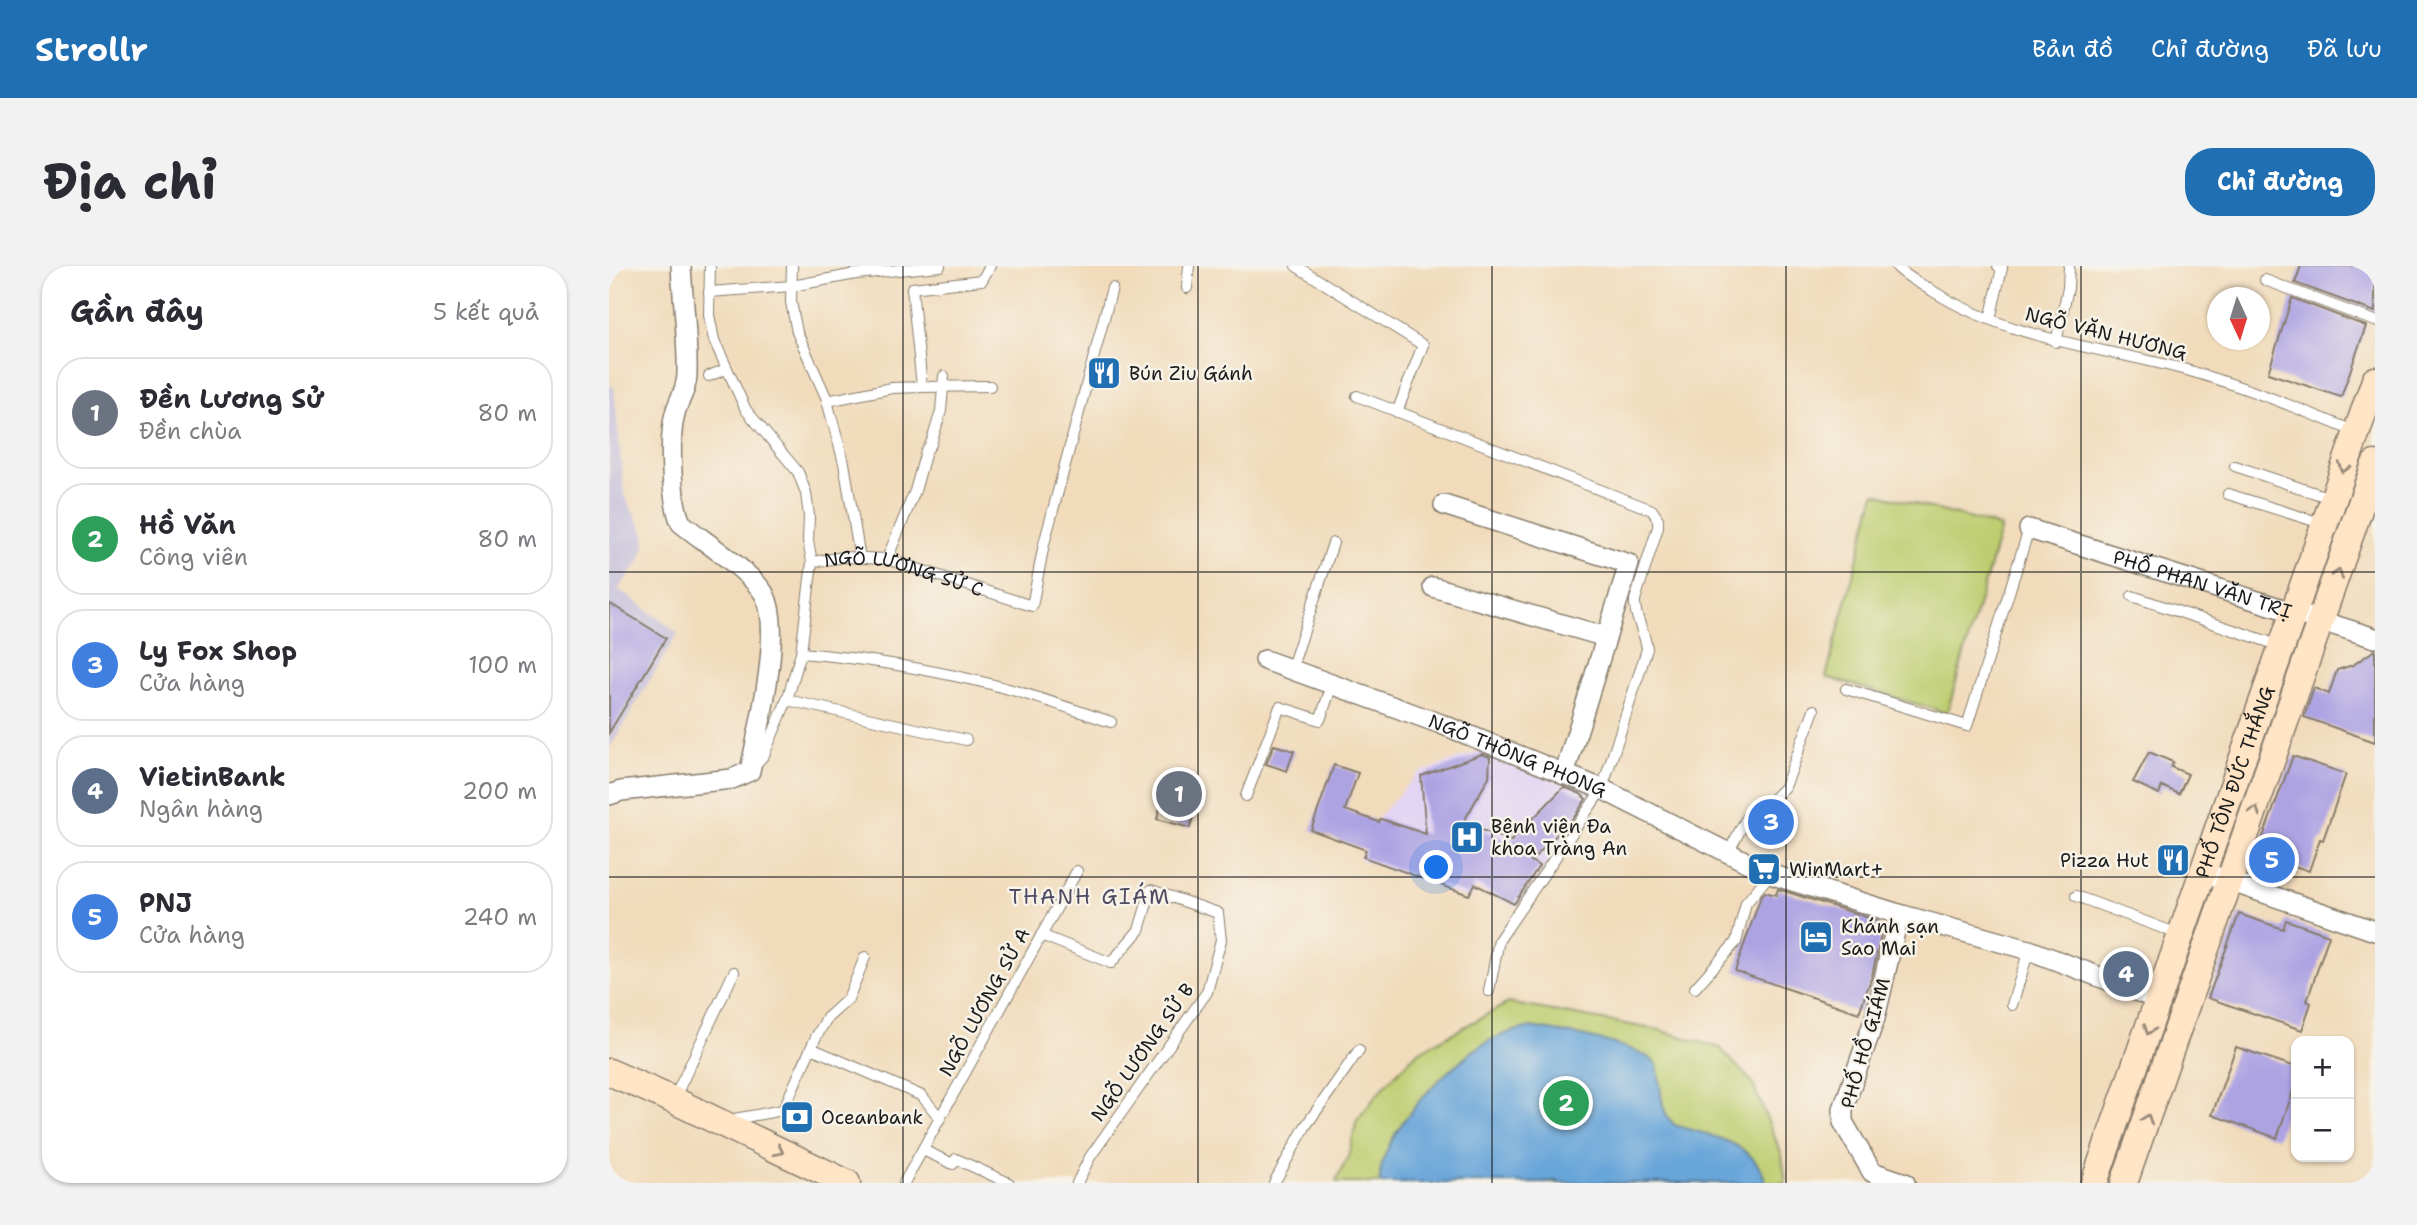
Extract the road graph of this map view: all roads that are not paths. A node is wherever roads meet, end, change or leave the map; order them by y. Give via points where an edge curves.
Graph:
1 (681, 266) edge
2 (710, 266) edge
3 (792, 266) edge
4 (940, 266) edge
5 (990, 266) edge
6 (1189, 266) edge
7 (1296, 266) edge
8 (1895, 266) edge
9 (1998, 266) edge
10 (2069, 266) edge
11 (925, 268) junction
12 (2265, 280) dead end
13 (792, 286) junction
14 (927, 287) junction
15 (1112, 288) dead end
16 (1187, 288) dead end
17 (709, 292) junction
18 (1990, 319) junction
19 (2375, 321) edge
20 (2056, 342) junction
21 (726, 369) junction
22 (709, 376) dead end
23 (2375, 380) edge
24 (944, 381) junction
25 (990, 386) dead end
26 (922, 387) junction
27 (1357, 396) dead end
28 (827, 401) junction
29 (1397, 412) junction
30 (2357, 432) junction
31 (2375, 464) edge
32 (2235, 466) dead end
33 (2228, 495) dead end
34 (2333, 499) junction
35 (1444, 505) dead end
36 (2325, 524) junction
37 (2029, 529) joint
38 (1332, 543) dead end
39 (860, 558) junction
40 (887, 559) junction
41 (812, 562) junction
42 (1433, 586) dead end
43 (2132, 596) dead end
44 (2294, 611) junction
45 (2322, 620) junction
46 (1606, 637) junction
47 (2375, 638) edge
48 (2282, 646) junction
49 (801, 653) junction
50 (1265, 660) dead end
51 (1291, 670) junction
52 (1332, 685) junction
53 (1846, 689) dead end
54 (787, 700) junction
55 (1814, 710) dead end
56 (1111, 722) dead end
57 (966, 740) dead end
58 (750, 771) junction
59 (1564, 775) junction
60 (1602, 789) junction
61 (609, 796) edge
62 (1246, 796) dead end
63 (1728, 853) junction
64 (1077, 871) dead end
65 (2203, 872) junction
66 (1770, 874) junction
67 (2230, 881) junction
68 (2077, 896) dead end
69 (1899, 914) junction
70 (2375, 931) edge
71 (1041, 935) junction
72 (2181, 935) junction
73 (2029, 950) junction
74 (865, 957) dead end
75 (734, 972) dead end
76 (1695, 988) dead end
77 (1489, 992) dead end
78 (2160, 1000) junction
79 (2012, 1005) dead end
80 (811, 1048) junction
81 (1359, 1050) dead end
82 (609, 1072) edge
83 (673, 1100) junction
84 (940, 1118) junction
85 (719, 1122) junction
86 (923, 1150) junction
87 (2106, 1151) junction
88 (2128, 1172) edge
89 (1870, 1177) edge
90 (847, 1183) edge
91 (904, 1183) edge
92 (1009, 1183) edge
93 (1077, 1183) edge
94 (1274, 1183) edge
95 (1905, 1183) edge
96 (2094, 1183) edge

1 - 58 street via 687,376 676,412 672,455 675,510 681,523 753,580 771,615 770,657
2 - 17 lane
3 - 13 lane
4 - 11 lane
5 - 14 lane via 982,280
6 - 16 lane
7 - 29 lane via 1423,345
8 - 18 lane, NGÕ VĂN HƯƠNG via 1952,304
9 - 18 lane via 2003,268
10 - 20 lane
11 - 13 lane
11 - 14 lane
12 - 19 lane
13 - 17 lane
13 - 28 lane via 797,332
14 - 26 lane via 912,288
15 - 40 lane, NGÕ LƯƠNG SỬ C via 1032,606
17 - 21 lane via 714,340
18 - 20 lane, NGÕ VĂN HƯƠNG
20 - 30 lane, NGÕ VĂN HƯƠNG via 2190,372
21 - 22 lane
21 - 41 lane via 746,410 798,472 806,494
23 - 30 main road, PHỐ TÔN ĐỨC THẮNG
24 - 25 lane
24 - 26 lane
24 - 40 lane via 931,444
26 - 28 lane
27 - 29 lane
28 - 39 lane via 844,463
29 - 60 lane via 1656,514 1658,527 1635,600 1647,649
30 -> 34 main road, PHỐ TÔN ĐỨC THẮNG
45 -> 31 main road, PHỐ TÔN ĐỨC THẮNG
32 - 34 lane
33 - 36 lane
34 - 36 main road, PHỐ TÔN ĐỨC THẮNG
35 - 46 street via 1629,564
36 - 44 main road, PHỐ TÔN ĐỨC THẮNG
37 - 44 street, PHỐ PHAN VĂN TRỊ
37 - 53 lane via 1967,726
38 - 51 lane
39 - 40 lane, NGÕ LƯƠNG SỬ C
39 - 41 lane, NGÕ LƯƠNG SỬ C
41 - 49 lane, NGÕ LƯƠNG SỬ C
42 - 46 street
43 - 48 lane
44 - 45 street, PHỐ PHAN VĂN TRỊ
44 - 48 main road, PHỐ TÔN ĐỨC THẮNG
45 - 47 street, PHỐ PHAN VĂN TRỊ
67 -> 45 main road, PHỐ TÔN ĐỨC THẮNG
46 - 59 street
48 - 65 main road, PHỐ TÔN ĐỨC THẮNG
49 - 54 lane, NGÕ LƯƠNG SỬ C
49 - 56 lane via 984,682
50 - 51 street, NGÕ THÔNG PHONG
51 - 52 street, NGÕ THÔNG PHONG
52 - 59 street, NGÕ THÔNG PHONG
52 - 62 lane via 1320,720 1280,707
54 - 57 lane
54 - 58 lane, NGÕ LƯƠNG SỬ C via 764,755
55 - 63 lane via 1785,787 1747,817
58 - 61 street via 732,779
59 - 60 street, NGÕ THÔNG PHONG
60 - 63 street, NGÕ THÔNG PHONG
60 - 77 lane via 1499,940
63 - 66 street, NGÕ THÔNG PHONG
64 - 71 lane, NGÕ LƯƠNG SỬ A
65 - 67 street
65 - 72 main road, PHỐ TÔN ĐỨC THẮNG
66 - 69 street, NGÕ THÔNG PHONG
66 - 76 lane via 1746,903 1736,942
67 - 70 street
88 -> 67 main road, PHỐ TÔN ĐỨC THẮNG
68 - 72 lane
69 - 73 street, NGÕ THÔNG PHONG
69 - 89 street, PHỐ HỒ GIÁM via 1875,1018 1843,1109 1843,1122
71 - 84 lane, NGÕ LƯƠNG SỬ A
71 - 93 lane, NGÕ LƯƠNG SỬ B via 1111,963 1139,930 1151,890 1218,913 1221,940 1207,992 1090,1157
72 - 78 main road, PHỐ TÔN ĐỨC THẮNG
73 - 78 street, NGÕ THÔNG PHONG
73 - 79 lane
74 - 80 lane via 848,999 827,1018
75 - 83 lane
78 -> 87 main road, PHỐ TÔN ĐỨC THẮNG
80 - 84 lane via 922,1097
80 - 85 lane via 782,1110
81 - 94 lane via 1305,1127
82 - 83 main road
83 - 85 main road
84 - 86 lane, NGÕ LƯƠNG SỬ A
85 -> 90 main road
86 - 91 lane, NGÕ LƯƠNG SỬ A
86 - 92 lane
87 - 88 main road
87 - 96 main road, PHỐ TÔN ĐỨC THẮNG
89 - 95 street, PHỐ HỒ GIÁM

